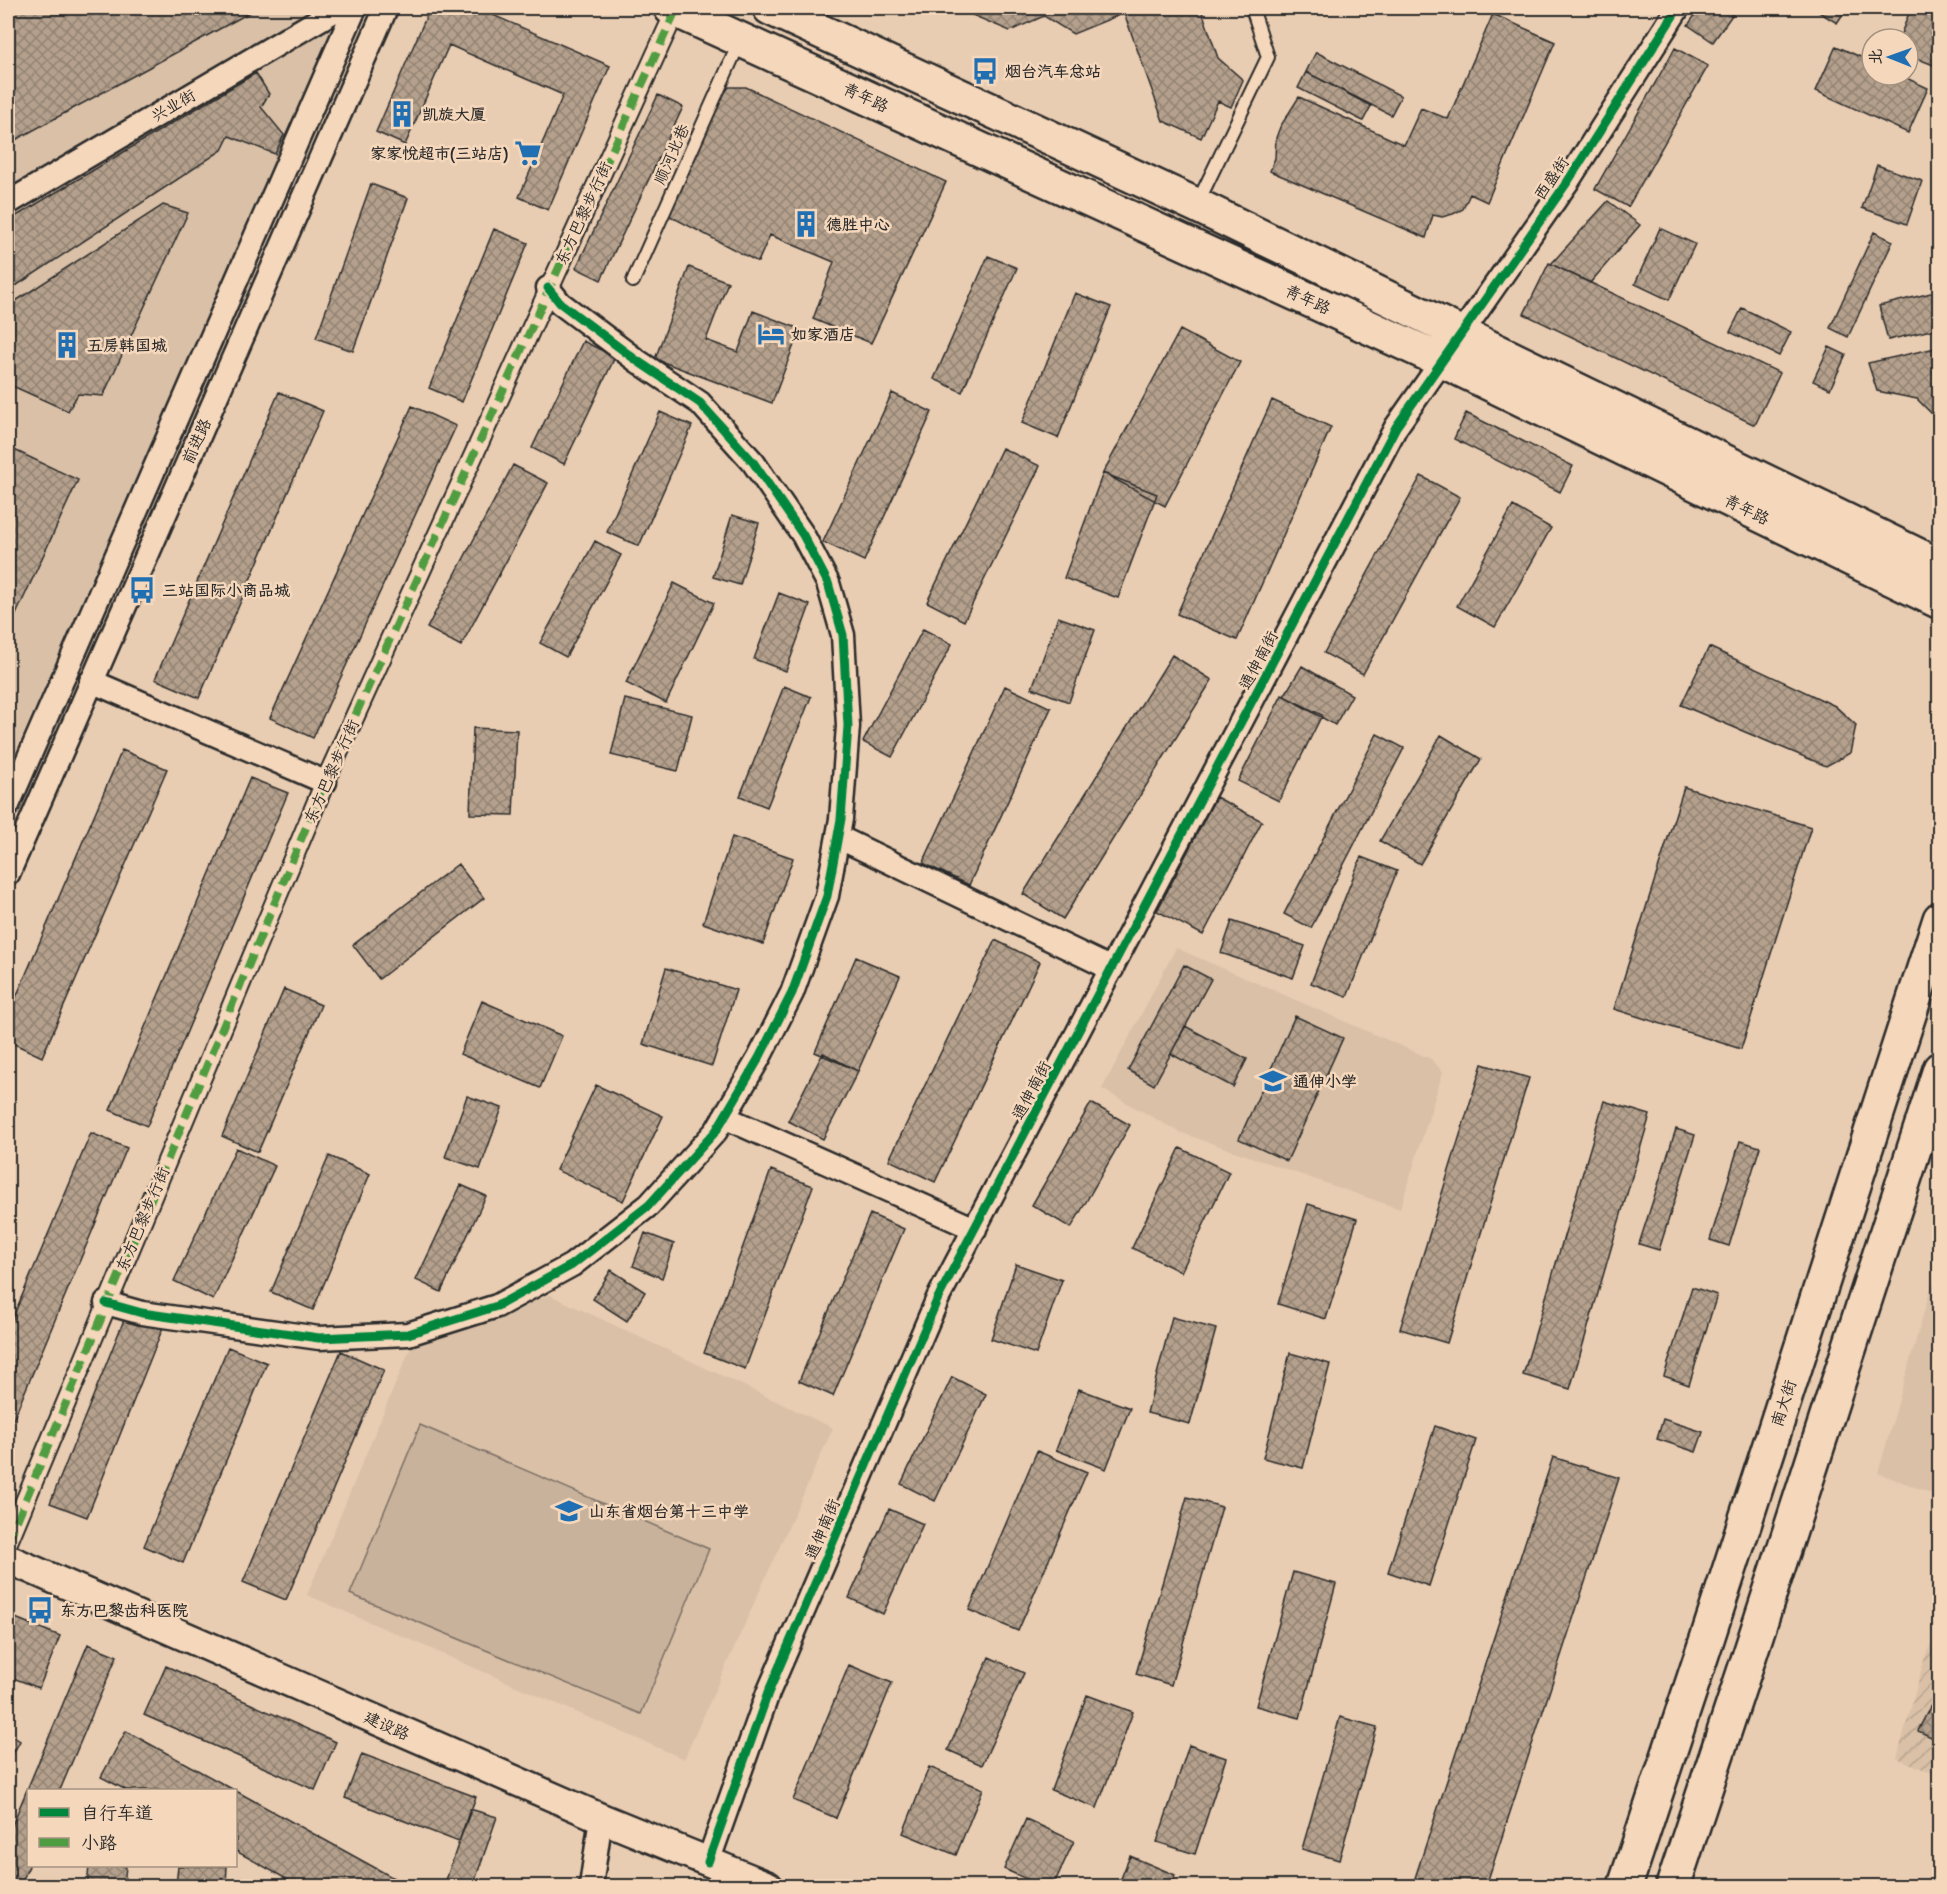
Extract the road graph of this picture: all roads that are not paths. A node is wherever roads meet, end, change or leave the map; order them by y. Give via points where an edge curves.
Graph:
1 (339, 8) edge
2 (355, 8) edge
3 (386, 8) edge
4 (770, 8) edge
5 (1252, 8) edge
6 (1678, 8) edge
7 (673, 9) edge
8 (795, 15) edge
9 (740, 40) junction
10 (8, 203) edge
11 (1196, 205) junction
12 (633, 281) dead end
13 (548, 288) junction
14 (1461, 333) junction
15 (1443, 361) junction
16 (1940, 566) edge
17 (1940, 602) edge
18 (91, 681) junction
19 (325, 782) junction
20 (8, 805) edge
21 (838, 837) junction
22 (8, 874) edge
23 (1940, 919) edge
24 (1112, 969) junction
25 (1940, 1069) edge
26 (724, 1117) junction
27 (975, 1229) junction
28 (106, 1303) junction
29 (8, 1542) edge
30 (8, 1559) edge
31 (601, 1818) junction
32 (708, 1862) junction
33 (591, 1887) edge
34 (768, 1887) edge
35 (1625, 1887) edge
36 (1673, 1887) edge

1 - 10 street, 兴业街
2 - 20 street, 前进路
3 - 18 street, 前进路
4 - 8 main road, 青年路
5 - 11 lane via 1268,57
6 - 14 street, 西盛街 via 1568,181
7 - 9 main road, 青年路
7 - 13 street, 东方巴黎步行街
8 - 11 main road, 青年路
9 - 12 lane, 顺河北巷
9 - 15 main road, 青年路
11 - 14 main road, 青年路
13 - 19 street, 东方巴黎步行街
13 - 21 street via 560,303 700,403 753,462 803,535 828,583 843,635 848,726
14 - 15 street, 西盛街
14 - 16 main road, 青年路
15 - 17 main road, 青年路
15 - 24 street, 通伸南街 via 1396,427
18 - 19 street
18 - 22 street, 前进路
19 - 28 street, 东方巴黎步行街
21 - 24 street
21 - 26 street via 827,896 792,993
23 - 35 main road, 南大街
24 - 27 street, 通伸南街
25 - 36 main road
26 - 27 street
26 - 28 street via 649,1205 572,1265 497,1306 408,1334 319,1338 142,1313
27 - 32 street, 通伸南街 via 938,1298 768,1693
28 - 29 street, 东方巴黎步行街
30 - 31 street, 建设路
31 - 32 street, 建设路
31 - 33 street
32 - 34 street, 建设路

